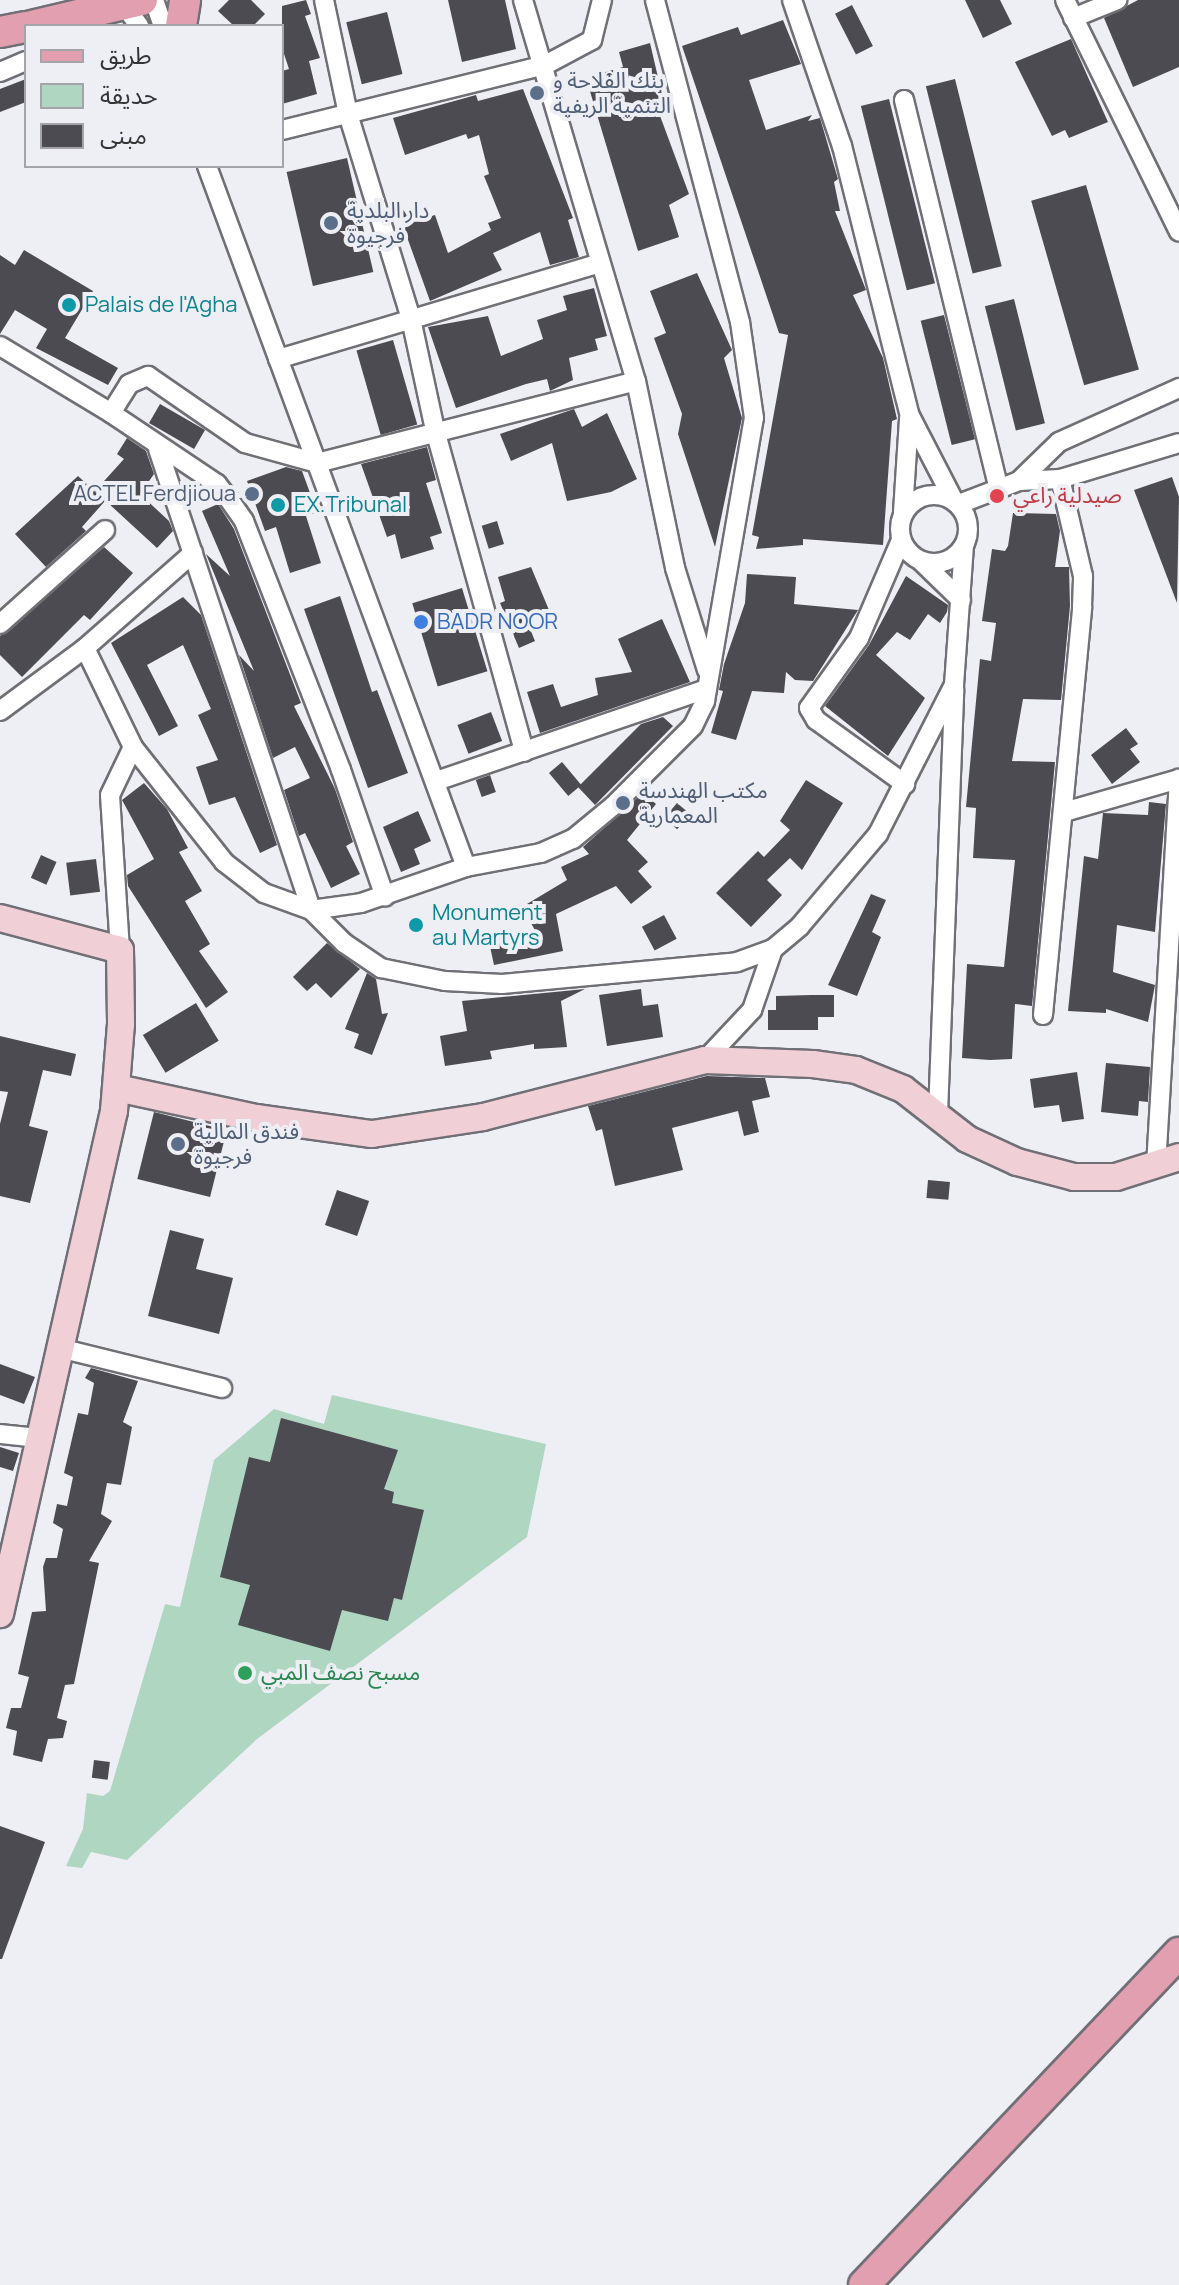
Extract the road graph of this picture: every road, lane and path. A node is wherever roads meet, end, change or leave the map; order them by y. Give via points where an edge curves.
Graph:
1 (154, 0) edge
2 (185, 0) edge
3 (324, 0) edge
4 (523, 0) edge
5 (602, 0) edge
6 (655, 0) edge
7 (792, 0) edge
8 (1065, 0) edge
9 (1117, 0) edge
10 (115, 15) edge
11 (1073, 18) junction
12 (50, 24) edge
13 (162, 24) edge
14 (181, 24) edge
15 (24, 28) edge
16 (0, 32) edge
17 (24, 62) edge
18 (545, 65) junction
19 (0, 72) edge
20 (904, 100) dead end
21 (348, 114) junction
22 (284, 130) edge
23 (208, 168) edge
24 (1179, 232) edge
25 (600, 263) junction
26 (411, 319) junction
27 (0, 346) edge
28 (278, 359) junction
29 (636, 381) junction
30 (1179, 388) edge
31 (111, 413) junction
32 (910, 416) junction
33 (435, 430) junction
34 (158, 449) junction
35 (1177, 451) edge
36 (317, 463) junction
37 (1060, 479) junction
38 (1019, 481) junction
39 (999, 490) junction
40 (956, 502) junction
41 (903, 512) junction
42 (105, 530) dead end
43 (901, 540) junction
44 (964, 546) junction
45 (193, 553) junction
46 (921, 561) junction
47 (961, 600) junction
48 (0, 624) edge
49 (85, 648) junction
50 (707, 681) junction
51 (954, 685) junction
52 (0, 711) edge
53 (133, 747) junction
54 (524, 752) junction
55 (1179, 779) edge
56 (436, 781) junction
57 (905, 784) junction
58 (1064, 812) junction
59 (466, 867) junction
60 (385, 897) junction
61 (311, 910) junction
62 (0, 918) edge
63 (773, 949) junction
64 (120, 950) junction
65 (1043, 1015) dead end
66 (705, 1060) junction
67 (117, 1088) junction
68 (938, 1114) junction
69 (1168, 1162) edge
70 (59, 1348) junction
71 (222, 1388) dead end
72 (0, 1434) edge
73 (39, 1438) junction
74 (0, 1614) edge
75 (1179, 1953) edge
76 (864, 2285) edge

1 - 13 street
2 - 14 main road
3 - 21 street
4 - 18 street
5 - 18 street via 592,40
6 - 50 street via 754,394
7 - 32 street via 842,146
8 - 11 street
9 - 11 street
10 - 12 main road
11 - 24 street
15 - 16 main road
17 - 19 street
18 - 21 street
18 - 25 street
20 - 39 street
21 - 22 street
21 - 26 street
23 - 28 street
25 - 26 street
25 - 29 street
26 - 28 street
26 - 33 street
27 - 31 street
28 - 36 street
29 - 33 street
29 - 50 street via 675,568
30 - 38 street via 1059,442
31 - 34 street
31 - 36 street via 129,384 148,376 245,443
32 - 40 street
32 - 41 street
33 - 36 street
33 - 54 street
34 - 45 street
34 - 60 street via 217,484 244,521
35 - 37 street
36 - 56 street
37 - 38 street
37 - 58 street via 1083,576
38 - 39 street
39 - 40 street
40 - 41 street via 925,495
40 - 44 street via 969,529
41 - 43 street
42 - 48 street
43 - 46 street
43 - 57 street via 859,638 809,708 816,720
44 - 46 street via 950,560
44 - 47 street
45 - 49 street
45 - 61 street
46 - 47 street
47 - 51 street
49 - 52 street
49 - 53 street
50 - 54 street
50 - 59 street via 693,726 573,839 541,853
51 - 57 street
51 - 68 street
53 - 61 street via 184,818 241,878 291,907
53 - 64 street via 110,795
54 - 56 street
55 - 58 street
55 - 69 street
56 - 59 street
57 - 63 street via 878,834 841,882
58 - 65 street
59 - 60 street
60 - 61 street
61 - 63 street via 344,943 381,968 445,981 583,979 737,962
62 - 64 main road
63 - 66 street via 752,1010
64 - 67 main road
66 - 67 main road via 483,1117 372,1134 256,1118
66 - 68 main road via 856,1070 903,1089
67 - 70 main road
68 - 69 main road via 979,1145 1074,1177 1116,1177
70 - 71 street
70 - 73 main road
72 - 73 street
73 - 74 main road
75 - 76 main road

